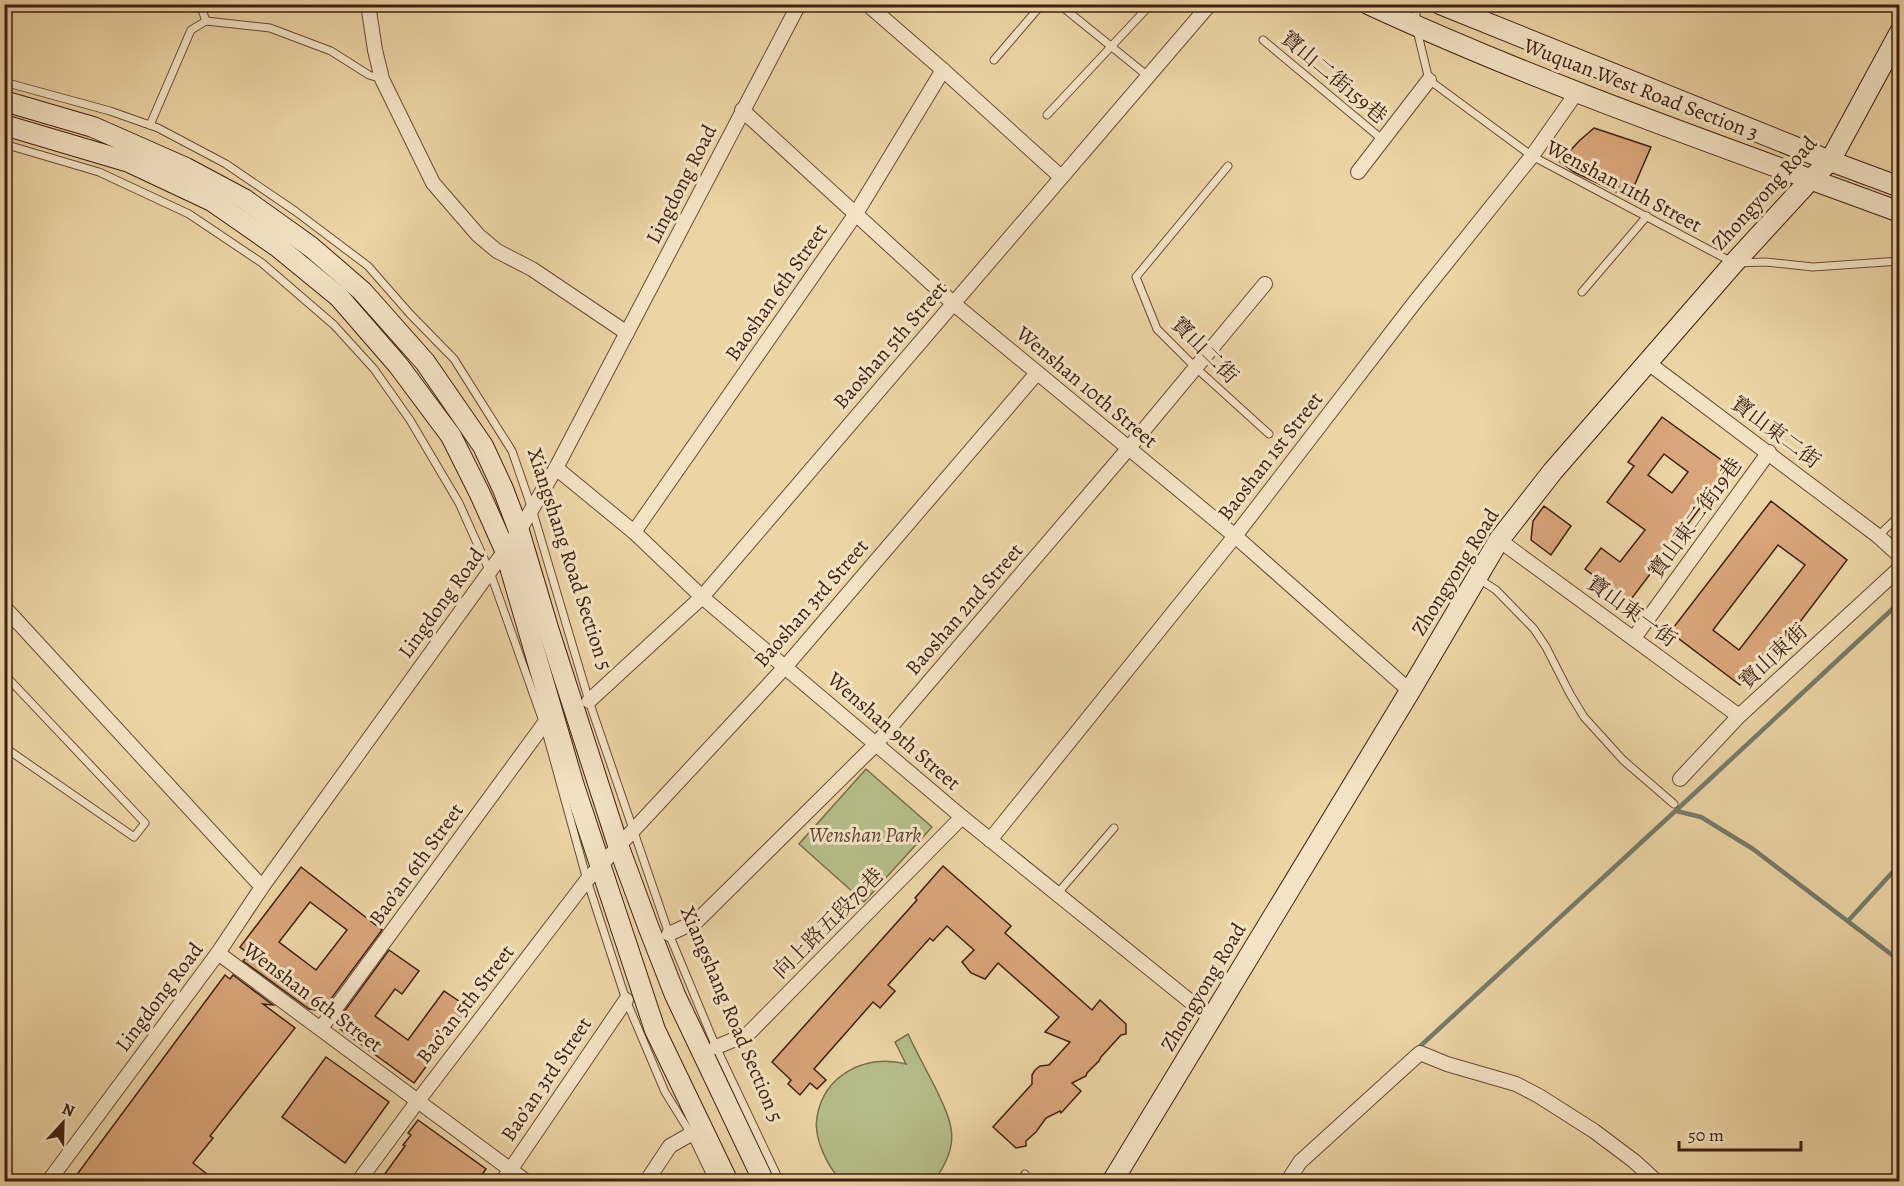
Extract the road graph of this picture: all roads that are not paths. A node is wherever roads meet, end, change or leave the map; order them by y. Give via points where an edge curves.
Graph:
1 (200, 4) edge
2 (368, 4) edge
3 (799, 4) edge
4 (867, 4) edge
5 (1042, 4) edge
6 (1151, 4) edge
7 (1210, 4) edge
8 (1368, 4) edge
9 (1416, 4) edge
10 (1440, 4) edge
11 (1060, 5) edge
12 (206, 21) junction
13 (1416, 26) junction
14 (1899, 32) edge
15 (1263, 40) dead end
16 (1111, 45) junction
17 (994, 60) dead end
18 (943, 70) junction
19 (1149, 77) junction
20 (382, 79) junction
21 (1429, 80) junction
22 (4, 82) edge
23 (1577, 92) junction
24 (4, 101) edge
25 (742, 110) junction
26 (1047, 115) dead end
27 (4, 124) edge
28 (150, 125) junction
29 (1383, 140) junction
30 (4, 144) edge
31 (1532, 156) junction
32 (1830, 161) junction
33 (1228, 166) dead end
34 (1358, 172) dead end
35 (1061, 177) junction
36 (1811, 179) junction
37 (1899, 187) edge
38 (1899, 212) edge
39 (855, 215) junction
40 (1647, 216) junction
41 (1899, 261) edge
42 (1734, 263) junction
43 (1265, 284) dead end
44 (1582, 292) dead end
45 (954, 304) junction
46 (627, 333) junction
47 (1647, 362) junction
48 (1196, 367) junction
49 (1037, 373) junction
50 (1269, 434) dead end
51 (1128, 449) junction
52 (1769, 452) junction
53 (556, 468) junction
54 (532, 509) junction
55 (1899, 515) edge
56 (519, 531) junction
57 (634, 532) junction
58 (1234, 536) junction
59 (1878, 536) junction
60 (1499, 540) junction
61 (505, 550) junction
62 (1899, 556) edge
63 (1899, 568) edge
64 (490, 572) junction
65 (1477, 578) junction
66 (702, 597) junction
67 (4, 607) edge
68 (1634, 638) junction
69 (786, 666) junction
70 (4, 674) edge
71 (1410, 692) junction
72 (589, 701) junction
73 (1739, 716) junction
74 (544, 724) junction
75 (876, 744) junction
76 (4, 747) edge
77 (1680, 779) dead end
78 (1674, 804) dead end
79 (962, 817) junction
80 (1114, 828) dead end
81 (633, 830) junction
82 (990, 840) junction
83 (603, 861) junction
84 (262, 887) junction
85 (1057, 894) junction
86 (669, 934) junction
87 (218, 953) junction
88 (626, 1000) junction
89 (1212, 1018) junction
90 (321, 1028) junction
91 (716, 1047) junction
92 (417, 1102) junction
93 (690, 1134) junction
94 (510, 1169) junction
95 (1026, 1174) dead end
96 (1112, 1181) edge
97 (48, 1182) edge
98 (358, 1182) edge
99 (502, 1182) edge
100 (527, 1182) edge
101 (646, 1182) edge
102 (714, 1182) edge
103 (728, 1182) edge
104 (764, 1182) edge
105 (780, 1182) edge
106 (1020, 1182) edge
107 (1287, 1182) edge
108 (1657, 1182) edge

1 - 12 lane
2 - 20 street
3 - 25 street, Lingdong Road
4 - 18 street
5 - 17 lane
6 - 16 lane
7 - 19 street, Baoshan 5th Street
8 - 13 main road, Wuquan West Road Section 3
9 - 13 lane
10 - 32 main road, Wuquan West Road Section 3
11 - 16 lane
12 - 20 lane via 270,28 331,51
12 - 28 lane via 191,30
13 - 21 lane
13 - 23 main road, Wuquan West Road Section 3
14 - 32 main road, Zhongyong Road
15 - 29 lane, 寶山二街159巷
16 - 19 lane
16 - 26 lane
18 - 35 street
18 - 39 street, Baoshan 6th Street
19 - 35 street, Baoshan 5th Street
20 - 46 street via 433,183 478,236
21 - 29 street
21 - 31 lane, Wenshan 11th Street
22 - 28 lane, Xiangshang Road Section 5
23 - 31 street, Baoshan 1st Street
23 - 36 main road, Wuquan West Road Section 3
24 - 56 main road, Xiangshang Road Section 5 via 93,127 186,168 244,199 311,247 362,291 425,362 483,446
25 - 39 street, Wenshan 10th Street
25 - 46 street, Lingdong Road
27 - 61 main road, Xiangshang Road Section 5 via 129,162 212,201 278,247 339,297 399,365 451,436
28 - 54 lane, Xiangshang Road Section 5 via 226,164 368,266 454,359 512,451
29 - 34 street
30 - 64 lane, Xiangshang Road Section 5 via 99,172 189,214 262,263 334,325 374,369 410,420 459,503
31 - 40 lane, Wenshan 11th Street
31 - 58 street, Baoshan 1st Street
32 - 36 main road, Zhongyong Road
32 - 37 main road, Wuquan West Road Section 3
33 - 48 lane, 寶山二街 via 1136,277 1157,329
35 - 45 street, Baoshan 5th Street
36 - 38 main road, Wuquan West Road Section 3
36 - 42 main road, Zhongyong Road
39 - 45 street, Wenshan 10th Street
39 - 57 street, Baoshan 6th Street
40 - 42 lane, Wenshan 11th Street
40 - 44 lane
41 - 42 lane via 1813,267
42 - 47 main road, Zhongyong Road
43 - 48 street, Baoshan 2nd Street
45 - 49 street, Wenshan 10th Street
45 - 66 street, Baoshan 5th Street
46 - 53 street, Lingdong Road
47 - 52 street, 寶山東二街
47 - 60 main road, Zhongyong Road
48 - 50 lane, 寶山二街
48 - 51 street, Baoshan 2nd Street
49 - 51 street, Wenshan 10th Street
49 - 69 street, Baoshan 3rd Street
51 - 58 street, Wenshan 10th Street
51 - 75 street, Baoshan 2nd Street
52 - 59 street, 寶山東二街
52 - 68 street, 寶山東二街19巷
53 - 54 street, Lingdong Road
53 - 57 street, Wenshan 9th Street
54 - 56 street, Lingdong Road
54 - 72 lane, Xiangshang Road Section 5
55 - 59 lane
56 - 61 street, Lingdong Road
56 - 83 main road, Xiangshang Road Section 5 via 551,640
57 - 66 street, Wenshan 9th Street
58 - 71 street, Wenshan 10th Street
58 - 82 street, Baoshan 1st Street
59 - 62 street, 寶山東二街
60 - 65 main road, Zhongyong Road
60 - 68 street, 寶山東一街
61 - 64 street, Lingdong Road
61 - 83 main road, Xiangshang Road Section 5 via 574,786
63 - 73 street, 寶山東街
64 - 74 lane, Xiangshang Road Section 5
64 - 84 street, Lingdong Road
65 - 71 main road, Zhongyong Road
65 - 78 lane via 1496,590 1534,629 1584,717 1623,760
66 - 69 street, Wenshan 9th Street
66 - 72 street, Baoshan 5th Street
67 - 84 street
68 - 73 street, 寶山東一街
69 - 75 street, Wenshan 9th Street
69 - 81 street, Baoshan 3rd Street
70 - 76 lane via 145,823 134,837
71 - 89 main road, Zhongyong Road
72 - 81 lane, Xiangshang Road Section 5
73 - 77 street, 寶山東街
74 - 83 lane, Xiangshang Road Section 5
74 - 90 street, Bao’an 6th Street
75 - 79 street, Wenshan 9th Street
75 - 86 street, Baoshan 2nd Street via 697,921
79 - 82 street, Wenshan 9th Street
79 - 91 street, 向上路五段70巷 via 748,1034
80 - 85 lane
81 - 83 street, Baoshan 3rd Street
81 - 86 lane, Xiangshang Road Section 5
82 - 85 street, Wenshan 9th Street
83 - 88 lane, Xiangshang Road Section 5
83 - 92 street, Bao’an 5th Street
83 - 103 main road, Xiangshang Road Section 5 via 655,1030
83 - 104 main road, Xiangshang Road Section 5 via 675,995
84 - 87 street, Lingdong Road
85 - 89 street, Wenshan 9th Street
86 - 91 lane, Xiangshang Road Section 5
87 - 90 street, Wenshan 6th Street
87 - 97 street, Lingdong Road
88 - 93 lane, Xiangshang Road Section 5 via 665,1092
88 - 94 street, Bao’an 3rd Street
89 - 96 main road, Zhongyong Road
90 - 92 street, Wenshan 6th Street
91 - 105 lane, Xiangshang Road Section 5
92 - 94 street, Wenshan 6th Street
92 - 98 street, Bao’an 5th Street
93 - 101 street via 670,1146
93 - 102 lane, Xiangshang Road Section 5
94 - 99 street, Bao’an 3rd Street
94 - 100 street, Wenshan 6th Street
95 - 106 lane
107 - 108 street via 1300,1162 1420,1053 1516,1084 1539,1096 1594,1131

